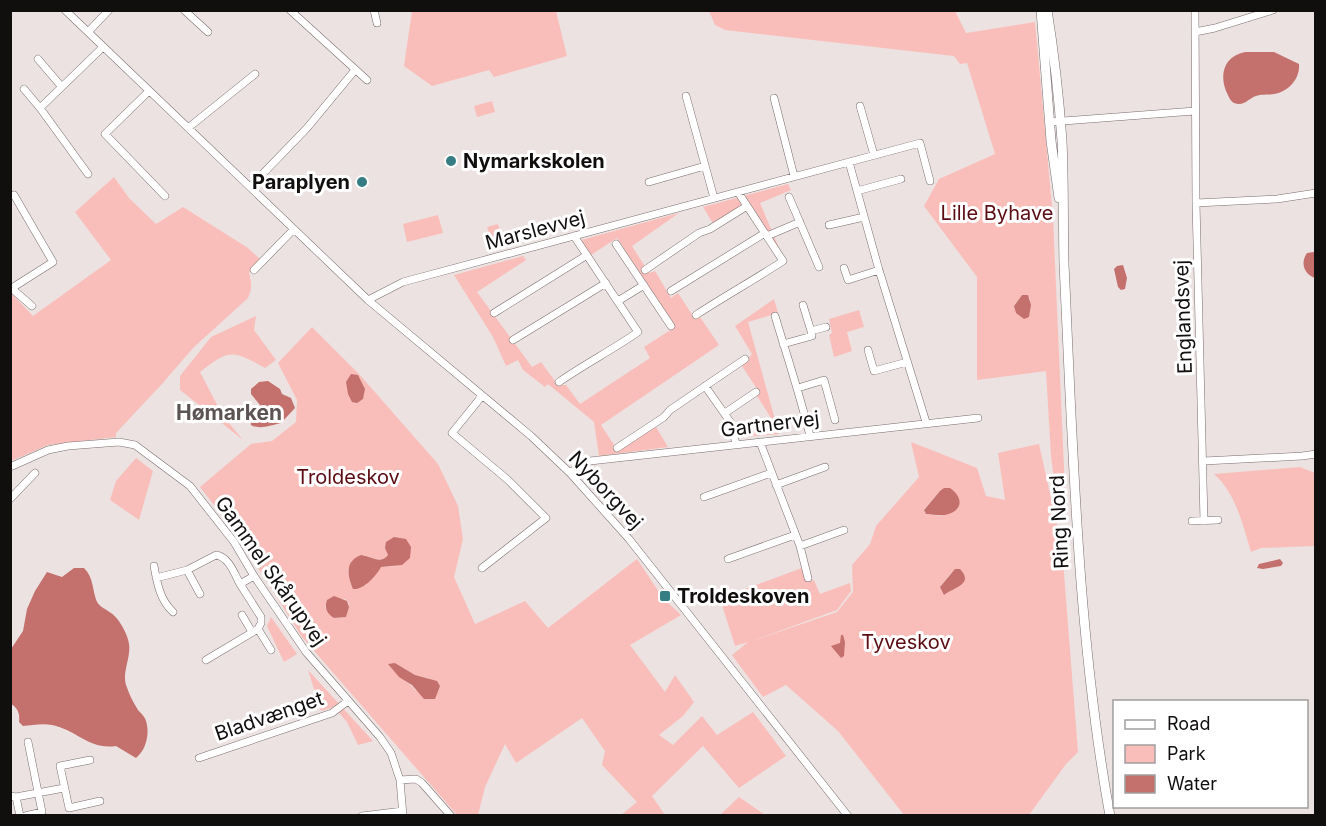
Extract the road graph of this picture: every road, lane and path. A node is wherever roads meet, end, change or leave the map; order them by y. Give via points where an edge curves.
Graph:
1 (65, 10) edge
2 (109, 10) edge
3 (184, 10) edge
4 (290, 10) edge
5 (374, 10) edge
6 (1041, 10) edge
7 (1047, 10) edge
8 (1195, 10) edge
9 (1273, 10) edge
10 (377, 23) dead end
11 (88, 32) junction
12 (208, 32) dead end
13 (1195, 32) junction
14 (104, 47) junction
15 (38, 58) dead end
16 (355, 70) junction
17 (255, 74) dead end
18 (367, 81) dead end
19 (61, 86) junction
20 (24, 89) dead end
21 (149, 91) junction
22 (686, 96) dead end
23 (774, 98) dead end
24 (860, 106) dead end
25 (40, 108) junction
26 (1195, 111) junction
27 (1060, 121) junction
28 (1050, 122) junction
29 (189, 128) junction
30 (874, 155) junction
31 (849, 162) junction
32 (705, 166) junction
33 (88, 174) dead end
34 (794, 176) junction
35 (901, 179) dead end
36 (930, 181) dead end
37 (649, 182) dead end
38 (250, 187) junction
39 (857, 191) junction
40 (738, 192) junction
41 (1316, 193) edge
42 (15, 195) dead end
43 (165, 196) dead end
44 (789, 197) dead end
45 (714, 198) junction
46 (1196, 203) junction
47 (747, 206) junction
48 (864, 217) junction
49 (800, 222) junction
50 (1063, 224) junction
51 (829, 225) dead end
52 (294, 230) junction
53 (766, 235) junction
54 (574, 236) junction
55 (616, 244) dead end
56 (586, 255) junction
57 (819, 267) dead end
58 (844, 268) dead end
59 (254, 270) dead end
60 (645, 270) dead end
61 (879, 270) junction
62 (606, 283) junction
63 (644, 285) junction
64 (11, 288) edge
65 (671, 291) dead end
66 (368, 300) junction
67 (618, 301) junction
68 (803, 305) dead end
69 (32, 306) dead end
70 (494, 313) dead end
71 (696, 315) dead end
72 (775, 316) dead end
73 (671, 326) dead end
74 (826, 327) dead end
75 (810, 332) junction
76 (513, 340) dead end
77 (783, 344) junction
78 (868, 350) dead end
79 (745, 359) dead end
80 (907, 362) junction
81 (559, 382) dead end
82 (705, 386) junction
83 (798, 387) junction
84 (756, 392) dead end
85 (482, 396) junction
86 (725, 413) junction
87 (978, 418) dead end
88 (835, 420) dead end
89 (926, 422) junction
90 (810, 436) junction
91 (760, 442) junction
92 (736, 444) junction
93 (617, 448) dead end
94 (1316, 454) edge
95 (1204, 462) junction
96 (10, 467) edge
97 (825, 467) dead end
98 (35, 473) dead end
99 (771, 473) junction
100 (570, 474) junction
101 (776, 485) junction
102 (704, 497) dead end
103 (10, 499) edge
104 (1218, 520) dead end
105 (1204, 521) junction
106 (1192, 522) dead end
107 (844, 530) dead end
108 (795, 535) junction
109 (800, 546) junction
110 (728, 560) dead end
111 (154, 566) dead end
112 (482, 568) dead end
113 (187, 570) junction
114 (254, 576) junction
115 (156, 578) junction
116 (808, 578) dead end
117 (240, 584) junction
118 (200, 594) dead end
119 (173, 612) dead end
120 (242, 615) dead end
121 (255, 631) junction
122 (271, 650) dead end
123 (206, 660) dead end
124 (348, 701) junction
125 (28, 742) dead end
126 (200, 758) dead end
127 (90, 760) dead end
128 (400, 780) junction
129 (64, 788) junction
130 (38, 793) junction
131 (12, 795) edge
132 (100, 801) dead end
133 (403, 813) edge
134 (20, 816) edge
135 (25, 816) edge
136 (362, 816) edge
137 (451, 816) edge
138 (848, 816) edge
139 (1110, 816) edge

1 - 11 street, Nyborgvej
2 - 11 street
3 - 12 street
4 - 16 street
5 - 10 street
6 - 28 main road, Ring Nord
7 - 27 main road, Ring Nord
8 - 13 street, Englandsvej
9 - 13 street
11 - 14 street, Nyborgvej
13 - 26 street, Englandsvej
14 - 19 street
14 - 21 street, Nyborgvej
15 - 19 street
16 - 18 street
16 - 38 street via 308,128
17 - 29 street
19 - 25 street
20 - 25 street
21 - 29 street, Nyborgvej
21 - 43 street via 105,134
22 - 32 street
23 - 34 street
24 - 30 street
25 - 33 street
26 - 27 street
26 - 46 street, Englandsvej
27 - 28 street
27 - 50 main road, Ring Nord
28 - 50 main road, Ring Nord
29 - 38 street, Nyborgvej
30 - 31 street, Marslevvej
30 - 36 street, Marslevvej via 920,143
31 - 34 street, Marslevvej
31 - 39 street
32 - 37 street
32 - 45 street
34 - 40 street, Marslevvej
35 - 39 street
38 - 52 street, Nyborgvej
39 - 48 street
40 - 45 street, Marslevvej
40 - 47 street
41 - 46 street
42 - 64 street via 53,262
44 - 49 street
45 - 54 street, Marslevvej
46 - 95 street, Englandsvej
47 - 53 street
47 - 60 street
48 - 51 street
48 - 61 street
49 - 53 street
49 - 57 street
50 - 139 main road, Ring Nord via 1082,603 1090,693
52 - 59 street
52 - 66 street, Nyborgvej
53 - 65 street
53 - 71 street via 783,261
54 - 56 street
54 - 66 street, Marslevvej via 403,282
55 - 63 street
56 - 62 street
56 - 70 street
58 - 61 street via 848,280
61 - 80 street
62 - 67 street
62 - 76 street
63 - 67 street
63 - 73 street
64 - 69 street
66 - 85 street, Nyborgvej
67 - 81 street via 638,332
68 - 75 street
72 - 77 street
74 - 75 street
75 - 77 street via 812,336
77 - 83 street
78 - 80 street via 874,371
79 - 82 street
80 - 89 street
82 - 86 street
82 - 93 street
83 - 88 street via 824,380
83 - 90 street
84 - 86 street
85 - 100 street, Nyborgvej
85 - 112 street via 452,433 546,518
86 - 92 street
87 - 89 street, Gartnervej
89 - 90 street, Gartnervej
90 - 91 street, Gartnervej
91 - 92 street, Gartnervej
91 - 99 street
92 - 100 street, Gartnervej via 590,461
94 - 95 street
95 - 105 street, Englandsvej
96 - 114 street, Gammel Skårupvej via 48,450 68,446 116,442 135,445 190,486 234,542
97 - 101 street
98 - 103 street
99 - 101 street
99 - 102 street
100 - 138 street, Nyborgvej via 629,539
101 - 108 street
104 - 105 street
105 - 106 street
107 - 109 street
108 - 109 street
108 - 110 street
109 - 116 street
111 - 115 street
113 - 115 street
113 - 117 street via 220,555
113 - 118 street
114 - 117 street
114 - 124 street, Gammel Skårupvej via 306,652
115 - 119 street via 165,605
117 - 121 street via 261,617
120 - 121 street
121 - 122 street
121 - 123 street
124 - 126 street, Bladvænget via 332,713
124 - 128 street, Gammel Skårupvej via 391,753
125 - 130 street
127 - 129 street via 60,766
128 - 133 street, Gammel Skårupvej
128 - 137 street via 416,779 422,783
129 - 130 street
129 - 132 street via 69,808
130 - 131 street
130 - 135 street via 42,812
131 - 134 street
133 - 136 street

